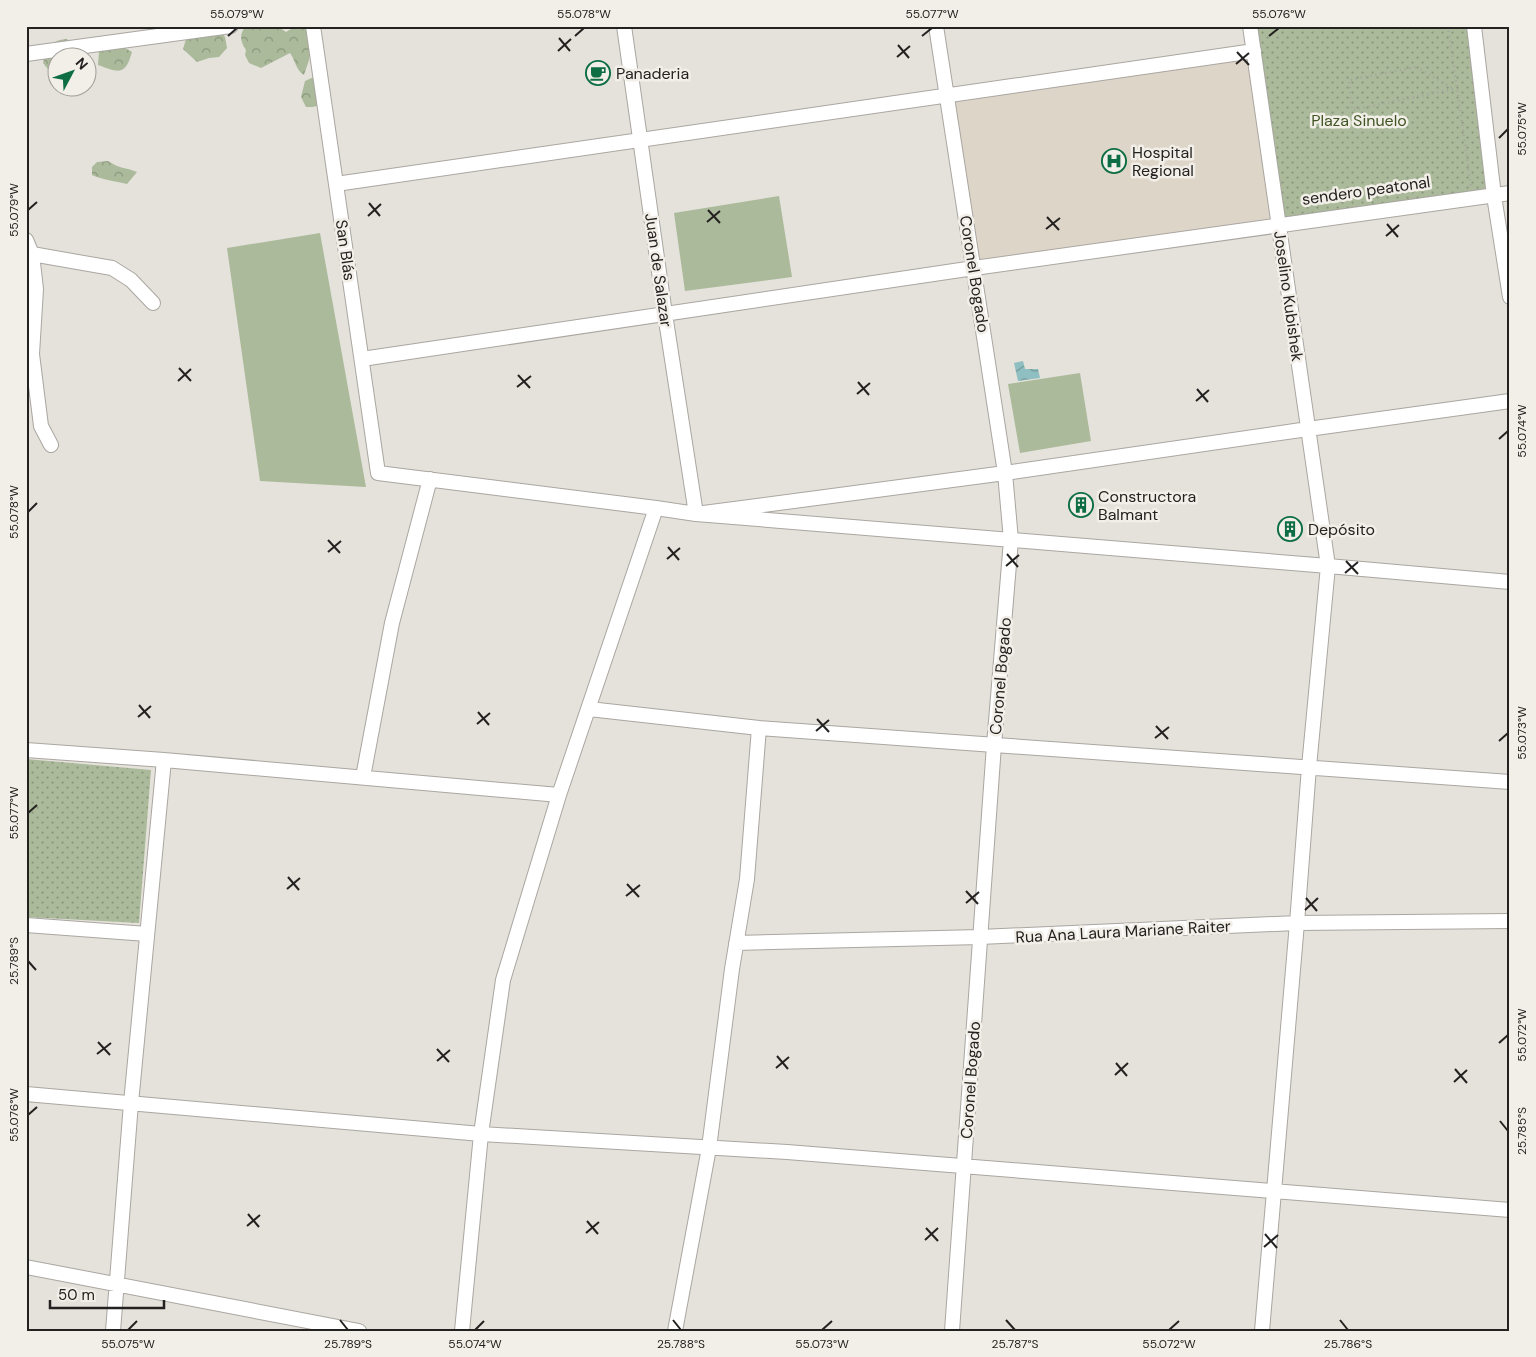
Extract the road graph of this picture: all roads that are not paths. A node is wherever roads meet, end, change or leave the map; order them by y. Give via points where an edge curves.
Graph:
1 (231, 26) edge
2 (313, 26) edge
3 (624, 26) edge
4 (936, 26) edge
5 (1250, 26) edge
6 (1474, 26) edge
7 (1254, 51) junction
8 (26, 54) edge
9 (948, 96) junction
10 (640, 141) junction
11 (336, 184) junction
12 (1510, 193) edge
13 (1494, 196) junction
14 (1279, 226) junction
15 (26, 240) edge
16 (32, 254) junction
17 (974, 268) junction
18 (1510, 297) edge
19 (154, 303) dead end
20 (665, 314) junction
21 (362, 359) junction
22 (1510, 401) edge
23 (1308, 429) junction
24 (51, 445) dead end
25 (1005, 474) junction
26 (430, 480) junction
27 (656, 508) junction
28 (696, 514) junction
29 (1011, 540) junction
30 (1328, 566) junction
31 (1510, 582) edge
32 (589, 709) junction
33 (759, 728) junction
34 (994, 745) junction
35 (26, 750) edge
36 (164, 760) junction
37 (1309, 767) junction
38 (363, 777) junction
39 (1510, 782) edge
40 (559, 795) junction
41 (1510, 921) edge
42 (1297, 923) junction
43 (26, 925) edge
44 (147, 934) junction
45 (980, 937) junction
46 (736, 943) junction
47 (26, 1094) edge
48 (131, 1103) junction
49 (481, 1134) junction
50 (709, 1148) junction
51 (964, 1166) junction
52 (1274, 1191) junction
53 (1510, 1210) edge
54 (26, 1266) edge
55 (116, 1283) junction
56 (112, 1331) edge
57 (359, 1331) edge
58 (462, 1331) edge
59 (675, 1331) edge
60 (952, 1331) edge
61 (1262, 1331) edge

1 - 8 street
2 - 11 street, San Blás
3 - 10 street, Juan de Salazar
4 - 9 street, Coronel Bogado
5 - 7 street, Joselino Kubishek
6 - 13 street
7 - 9 street
7 - 14 street, Joselino Kubishek
9 - 10 street
9 - 17 street, Coronel Bogado
10 - 11 street
10 - 20 street, Juan de Salazar
11 - 21 street, San Blás
12 - 13 street
13 - 14 street
13 - 18 street
14 - 17 street
14 - 23 street, Joselino Kubishek
15 - 16 street
16 - 19 street via 112,268 131,280
16 - 24 street via 36,289 32,354 41,426
17 - 20 street
17 - 25 street, Coronel Bogado
20 - 21 street
20 - 28 street, Juan de Salazar
21 - 26 street, San Blás via 378,473
22 - 23 street
23 - 25 street
23 - 30 street, Joselino Kubishek
25 - 28 street
25 - 29 street, Coronel Bogado
26 - 27 street
26 - 38 street via 392,622
27 - 28 street
27 - 32 street
28 - 29 street
29 - 30 street
29 - 34 street, Coronel Bogado
30 - 31 street
30 - 37 street, Joselino Kubishek
32 - 33 street
32 - 40 street
33 - 34 street
33 - 46 street via 747,879
34 - 37 street
34 - 45 street, Coronel Bogado
35 - 36 street
36 - 38 street
36 - 44 street
37 - 39 street
37 - 42 street, Joselino Kubishek
38 - 40 street
40 - 49 street via 503,980
41 - 42 street, Rua Ana Laura Mariane Raiter
42 - 45 street, Rua Ana Laura Mariane Raiter
42 - 52 street, Joselino Kubishek
43 - 44 street
44 - 48 street
45 - 46 street, Rua Ana Laura Mariane Raiter
45 - 51 street, Coronel Bogado
46 - 50 street
47 - 48 street
48 - 49 street
48 - 55 street
49 - 50 street
49 - 58 street
50 - 51 street
50 - 59 street
51 - 52 street
51 - 60 street, Coronel Bogado
52 - 53 street
52 - 61 street, Joselino Kubishek
54 - 55 street
55 - 56 street
55 - 57 street

